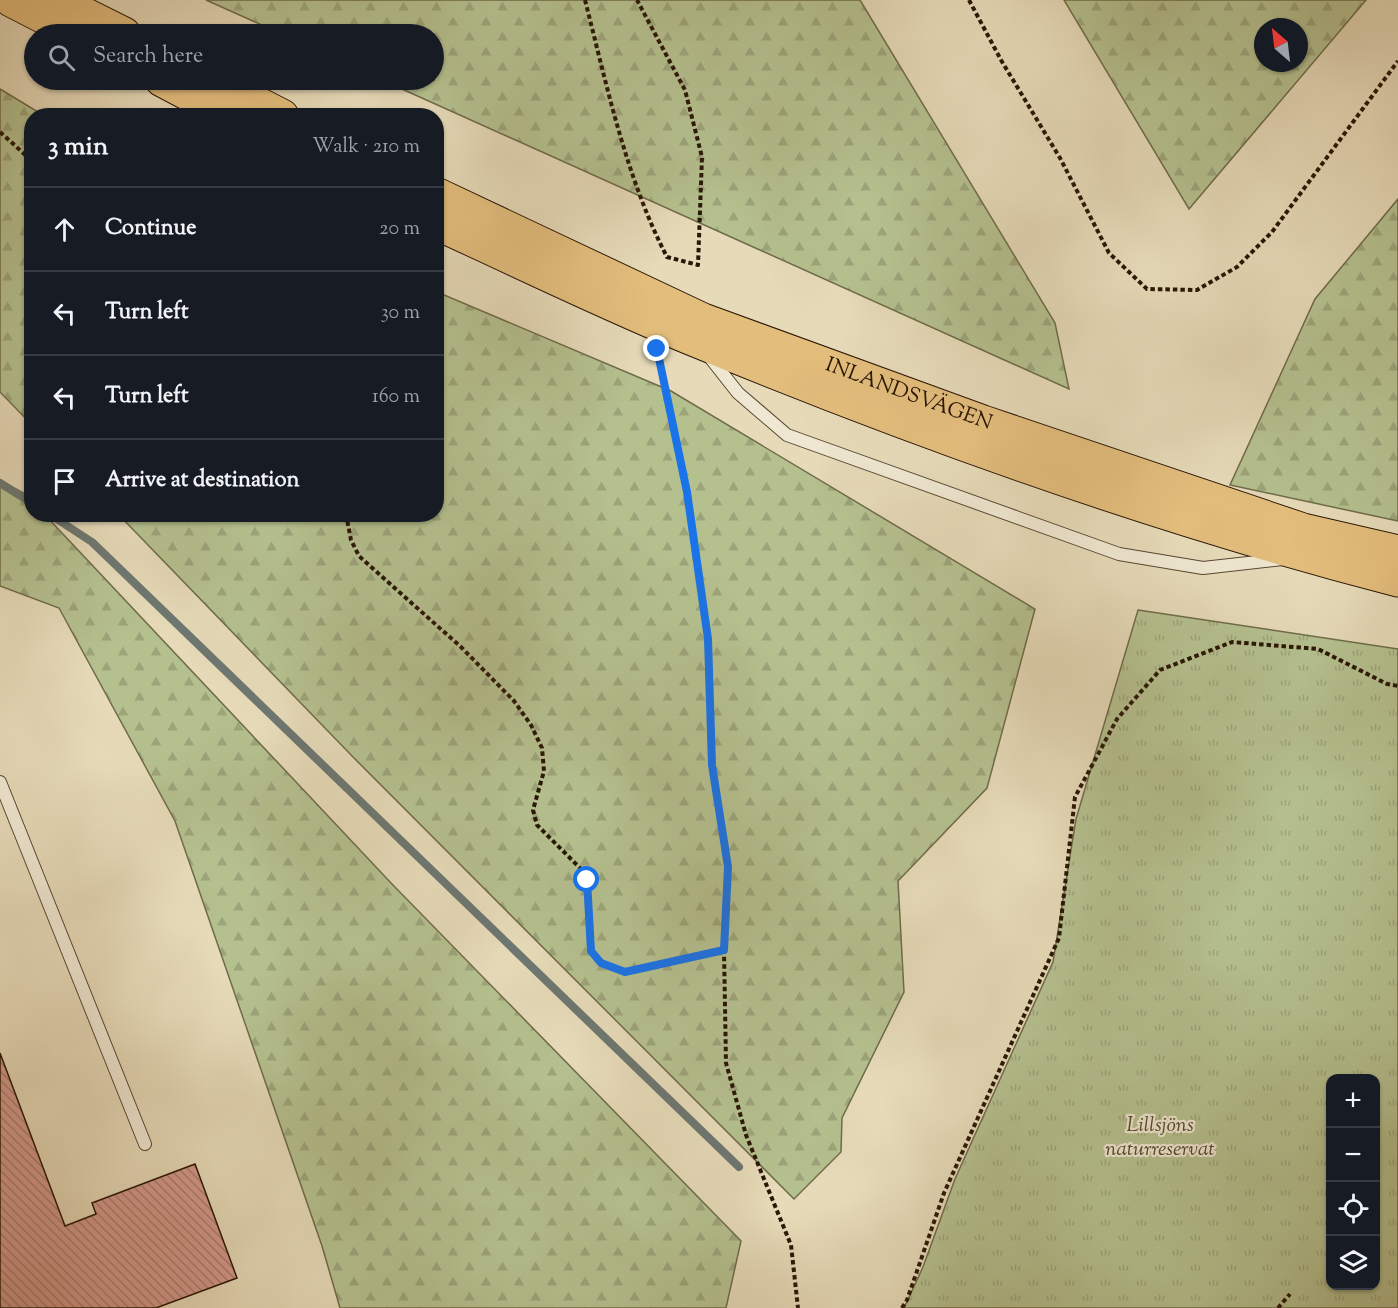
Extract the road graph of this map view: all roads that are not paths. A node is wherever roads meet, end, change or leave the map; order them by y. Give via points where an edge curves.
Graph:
1 (11, 0) edge
2 (56, 0) edge
3 (58, 24) edge
4 (104, 24) edge
5 (181, 90) edge
6 (231, 90) edge
7 (215, 108) edge
8 (266, 108) edge
9 (444, 198) edge
10 (444, 227) edge
11 (699, 342) junction
12 (1398, 552) edge
13 (1307, 557) junction
14 (1398, 580) edge
15 (0, 782) edge
16 (145, 1144) dead end

1 - 3 highway
2 - 4 highway
5 - 7 highway
6 - 8 highway
9 - 12 highway, INLANDSVÄGEN via 704,320 983,422 1303,530
10 - 11 highway, INLANDSVÄGEN
11 - 13 highway, INLANDSVÄGEN via 973,449
11 - 13 lane via 738,393 787,435 1119,554 1203,568
13 - 14 highway, INLANDSVÄGEN
15 - 16 lane

